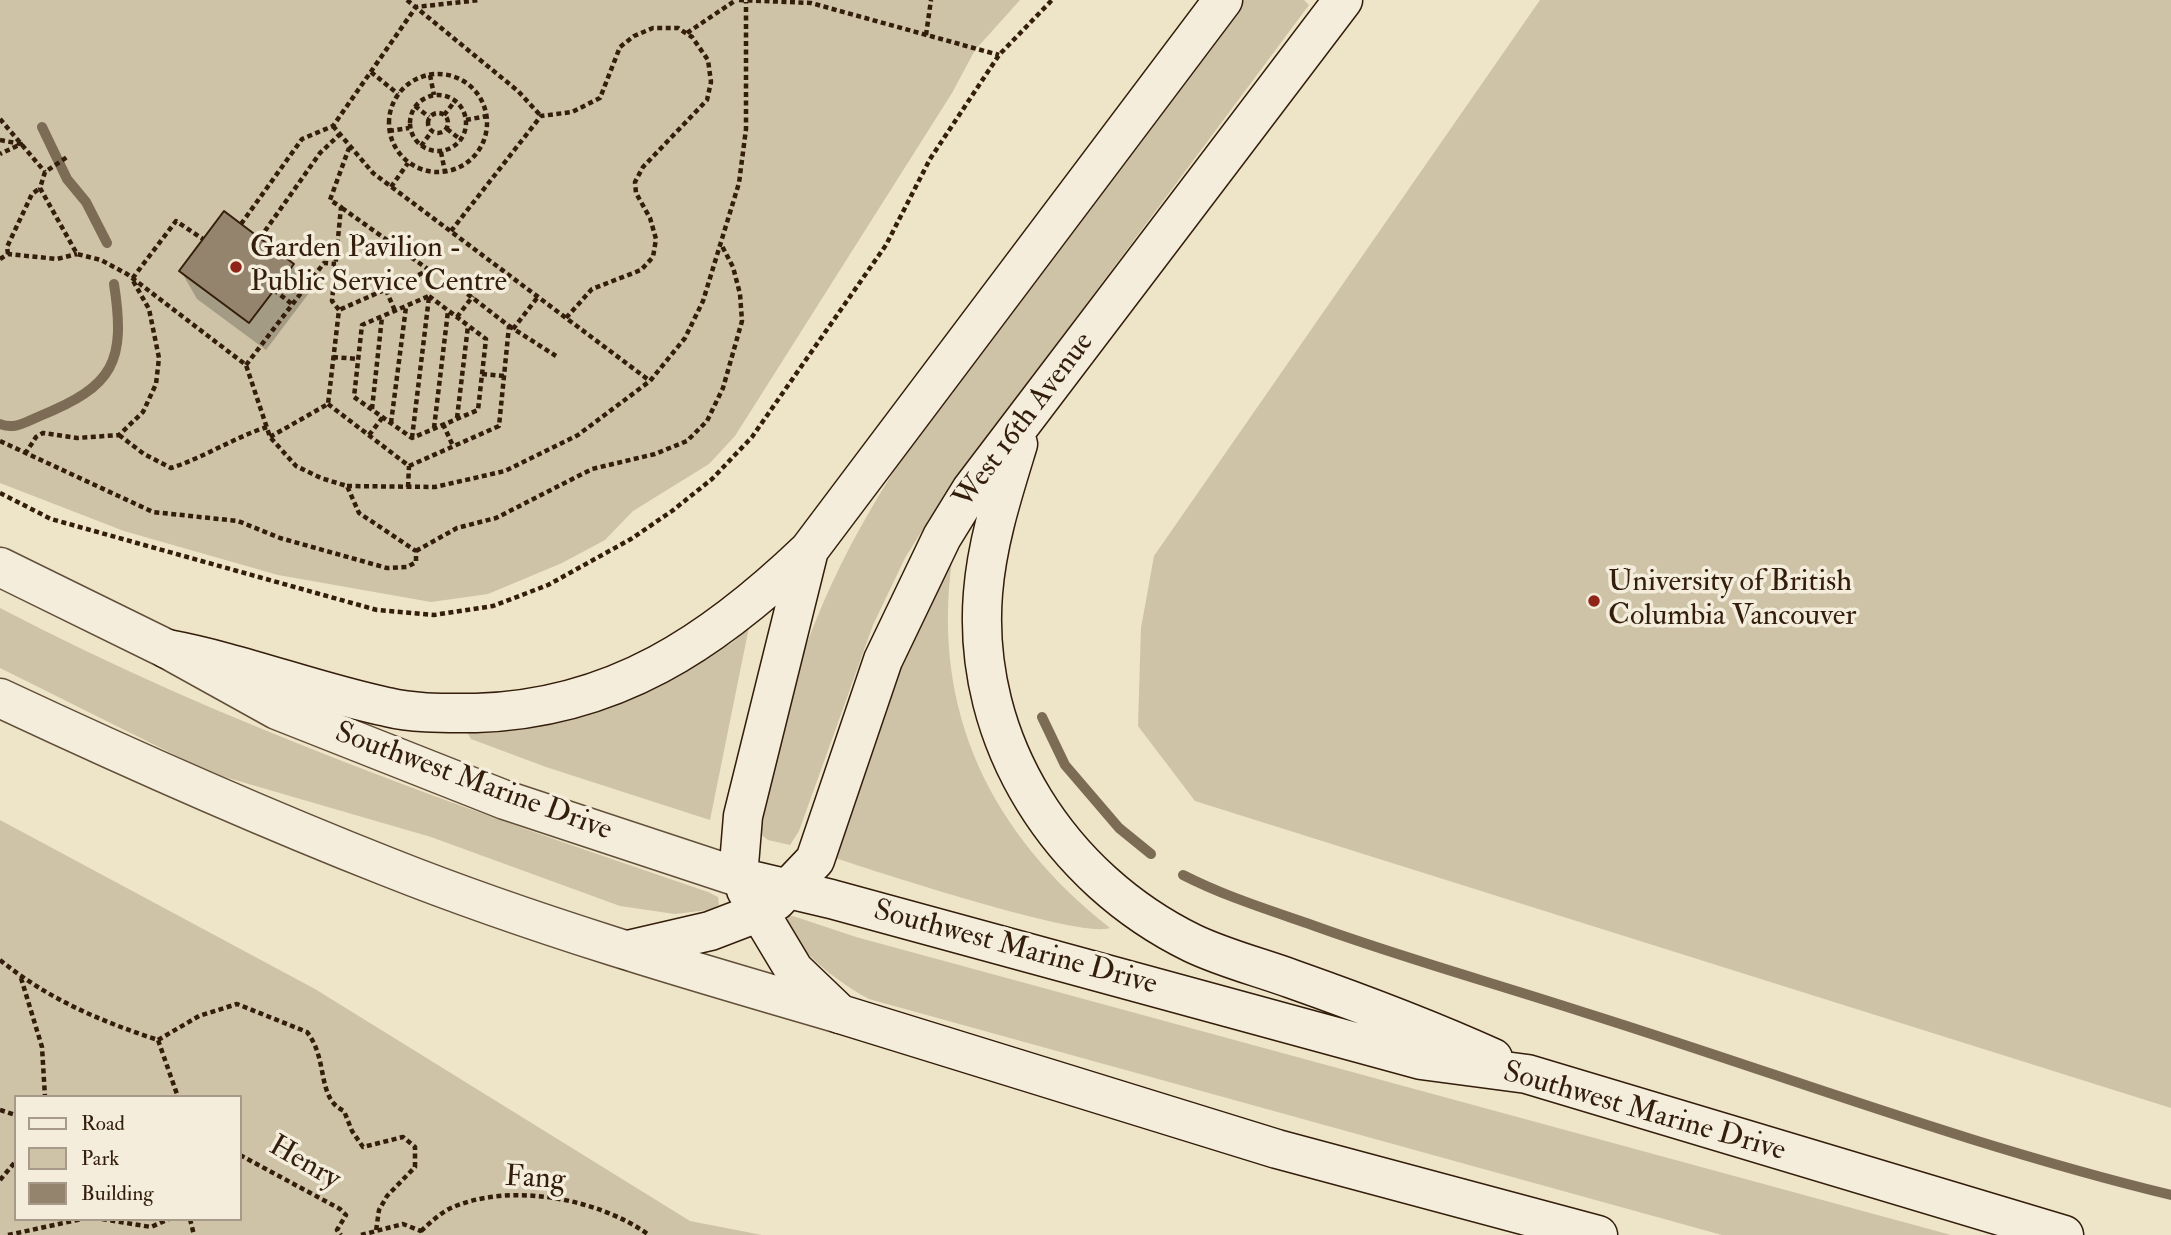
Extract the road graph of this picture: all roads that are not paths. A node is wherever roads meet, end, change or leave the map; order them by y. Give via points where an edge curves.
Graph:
1 (1223, 0) edge
2 (1343, 0) edge
3 (1027, 416) junction
4 (809, 550) junction
5 (0, 567) edge
6 (167, 649) junction
7 (0, 698) edge
8 (738, 877) junction
9 (790, 888) junction
10 (757, 913) junction
11 (628, 950) junction
12 (839, 1014) junction
13 (1527, 1074) junction
14 (1598, 1235) edge
15 (2063, 1235) edge

1 - 4 main road
2 - 3 main road, West 16th Avenue
3 - 9 main road, West 16th Avenue via 971,490 919,580 883,660 815,860
3 - 13 main road via 996,515 983,594 983,629 992,695 1008,754 1058,836 1135,911 1195,945 1423,1026
4 - 6 main road via 720,628 666,663 605,690 549,706 446,713 390,708 219,659
4 - 8 main road via 743,816
5 - 6 main road, Southwest Marine Drive
6 - 8 main road, Southwest Marine Drive via 277,710 505,800
7 - 11 main road via 160,773 389,867
8 - 9 main road, Southwest Marine Drive
8 - 10 main road
9 - 10 main road, West 16th Avenue
9 - 13 main road, Southwest Marine Drive via 1422,1060
10 - 11 main road, West 16th Avenue via 710,931
10 - 12 main road via 794,970
11 - 12 main road
12 - 14 main road via 1277,1149
13 - 15 main road, Southwest Marine Drive

